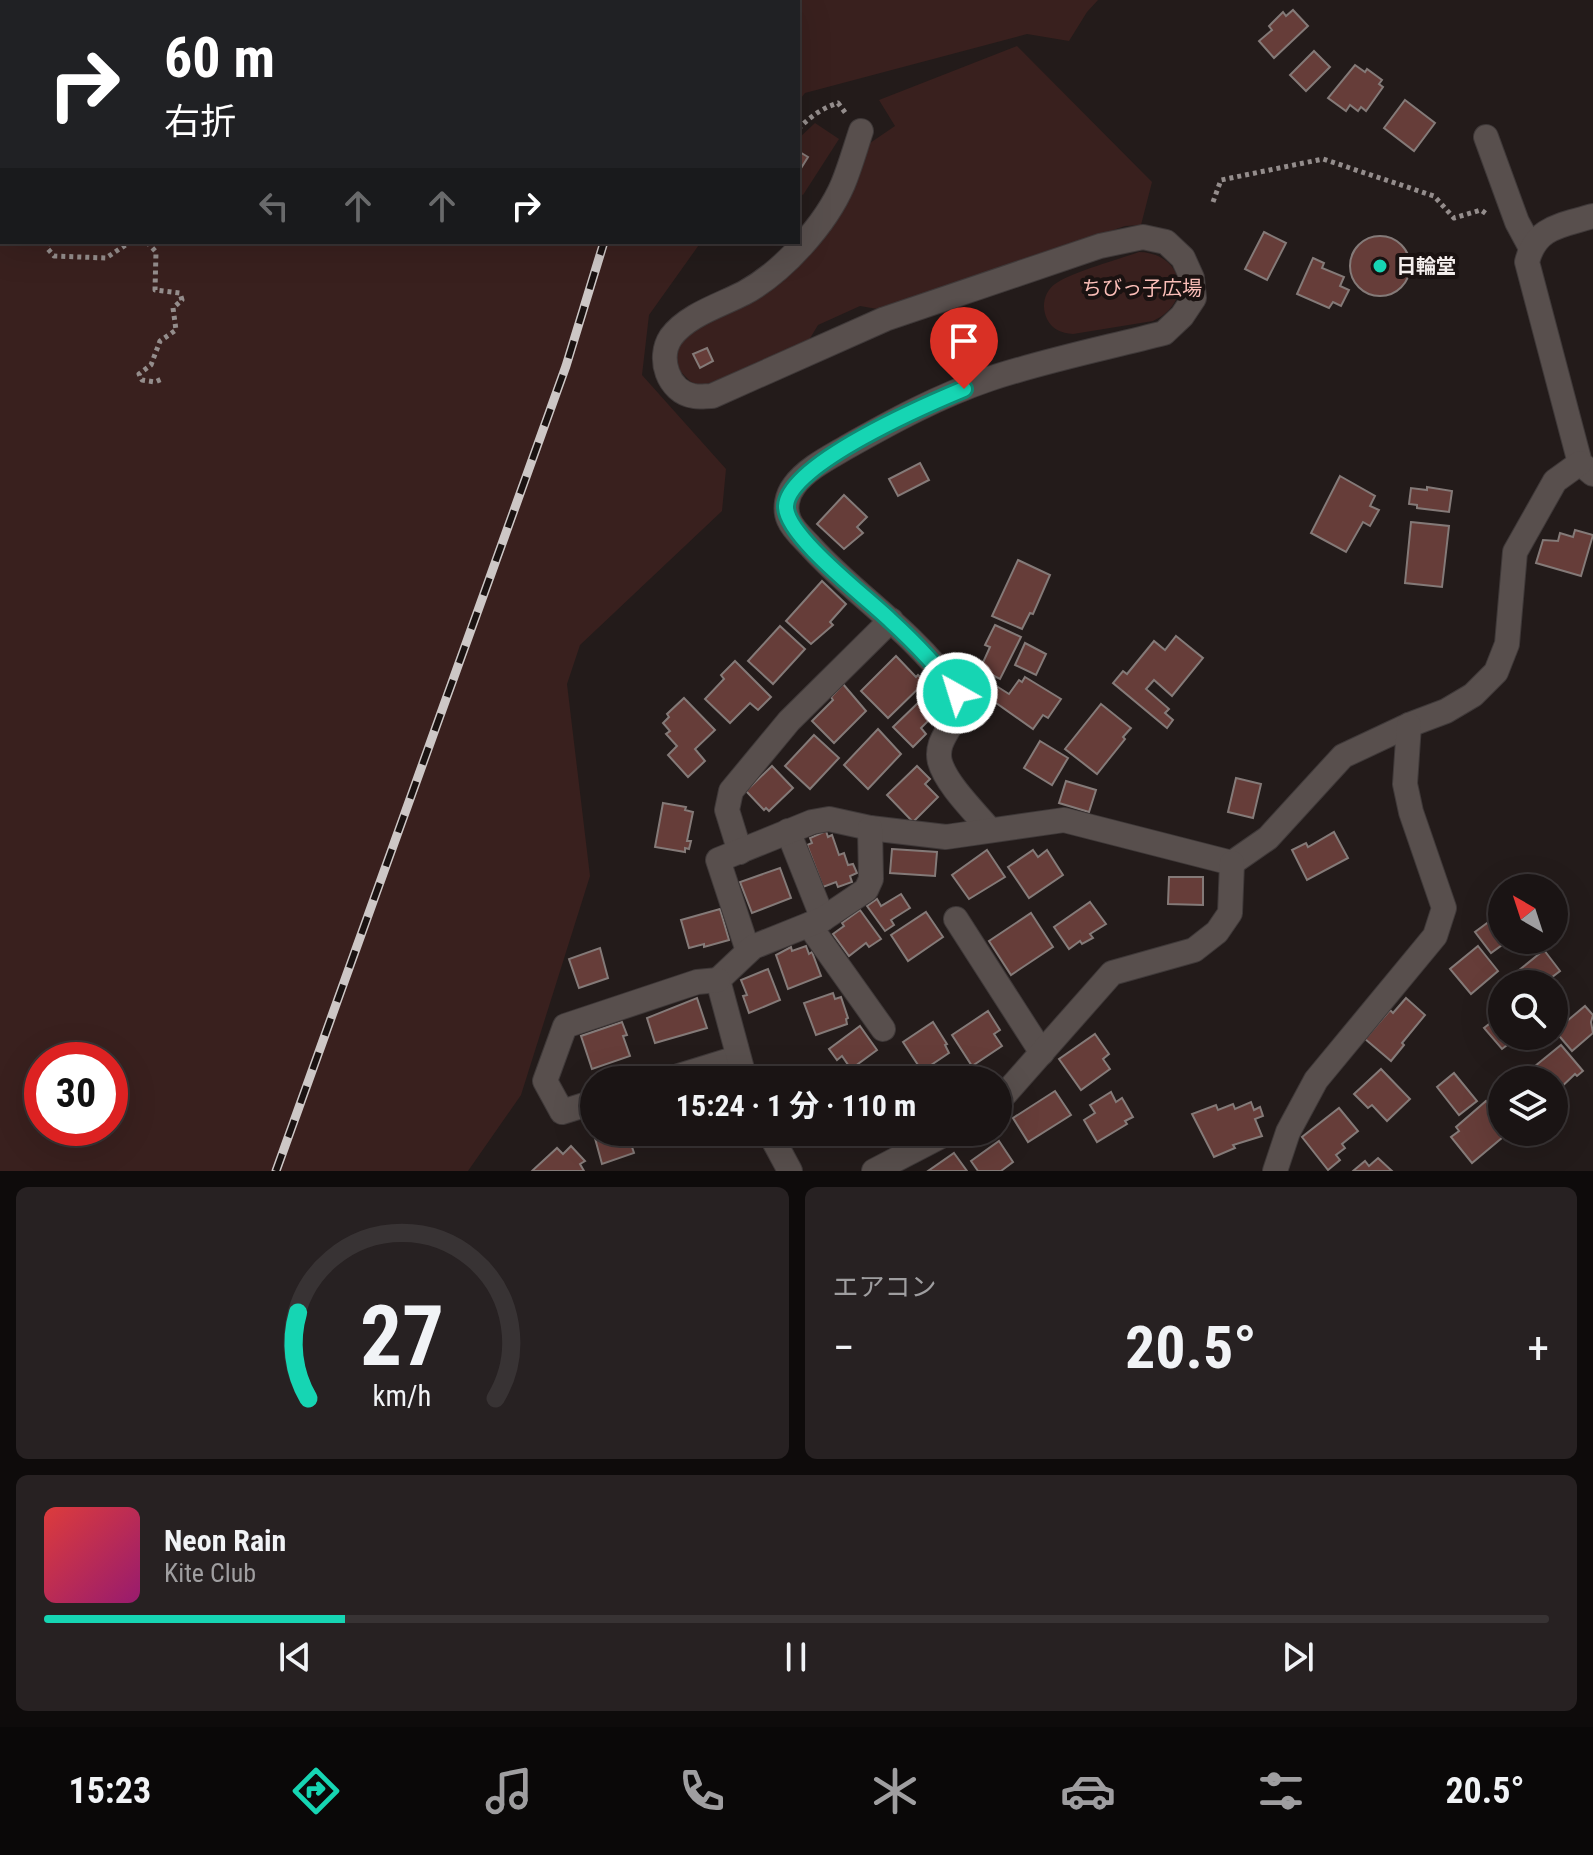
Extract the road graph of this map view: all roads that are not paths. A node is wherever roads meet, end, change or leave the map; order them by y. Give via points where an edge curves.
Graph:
1 (861, 131) road end
2 (1486, 137) dead end
3 (1593, 216) edge
4 (1531, 248) junction
5 (1586, 468) edge
6 (891, 620) junction
7 (1409, 725) junction
8 (870, 828) junction
9 (990, 830) junction
10 (788, 831) junction
11 (740, 852) junction
12 (1232, 863) junction
13 (956, 919) dead end
14 (816, 922) junction
15 (748, 951) junction
16 (718, 980) junction
17 (883, 1029) dead end
18 (1042, 1053) junction
19 (740, 1066) edge
20 (1012, 1086) edge
21 (580, 1106) edge
22 (777, 1146) edge
23 (922, 1146) edge
24 (790, 1171) edge
25 (874, 1171) edge
26 (1275, 1171) edge

1 - 6 street via 842,187 800,248 748,291 685,323 670,339 664,357 667,375 678,388 691,396 712,396 885,319 1100,246 1143,237 1166,242 1183,258 1194,298 1164,333 990,379 914,409 800,479 786,506 789,522 833,570
2 - 4 street
3 - 4 street via 1543,232
4 - 5 street via 1527,262
5 - 7 street via 1555,481 1515,552 1507,644 1496,672 1473,695
6 - 9 street via 957,693 958,711 942,741 939,760
6 - 11 street via 789,721 731,791 727,810
7 - 12 street via 1343,756 1268,838
7 - 26 street via 1405,784 1444,908 1435,936 1316,1080 1288,1132
8 - 9 street via 946,837
8 - 10 street via 829,819
8 - 14 street via 871,879 866,890
9 - 12 street via 1064,820
10 - 11 street
10 - 14 street
11 - 15 street via 718,860
12 - 18 street via 1230,913 1217,932 1194,950 1112,973
13 - 18 street
14 - 15 street
14 - 17 street
15 - 16 street
16 - 19 street
16 - 21 street via 697,982 565,1026 545,1081 562,1112
18 - 20 street
22 - 24 street
23 - 25 street

